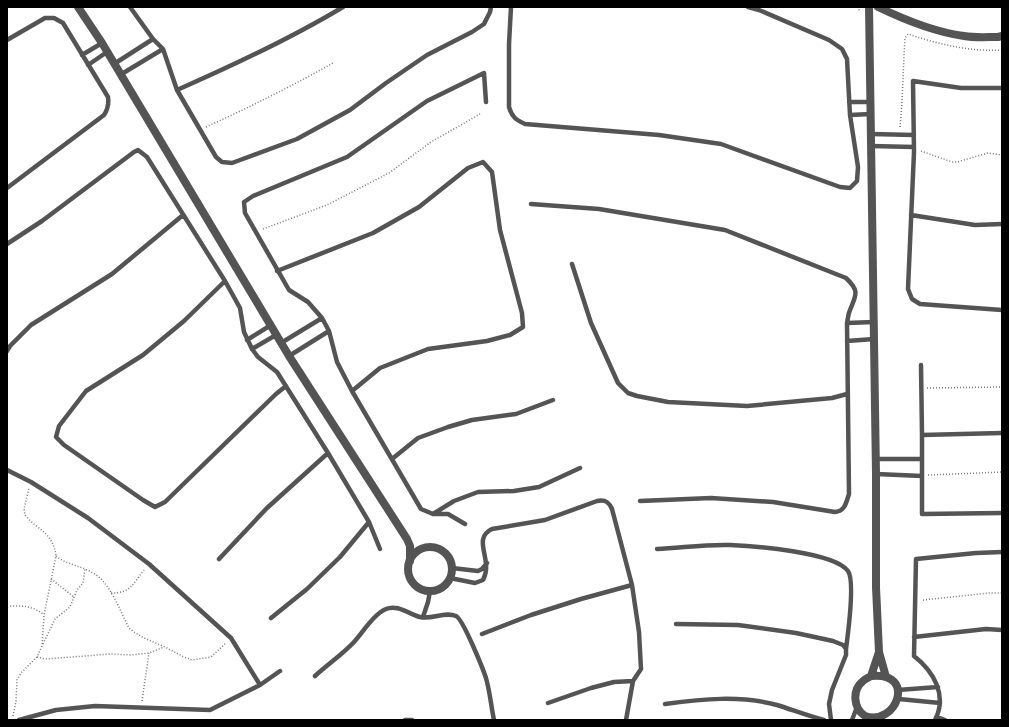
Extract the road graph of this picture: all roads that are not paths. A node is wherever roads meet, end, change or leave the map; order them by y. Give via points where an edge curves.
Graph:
1 (78, 7) edge
2 (130, 7) edge
3 (343, 7) edge
4 (491, 7) edge
5 (511, 7) edge
6 (748, 7) edge
7 (869, 7) edge
8 (878, 7) edge
9 (1001, 37) edge
10 (153, 39) junction
11 (7, 40) edge
12 (102, 43) junction
13 (163, 49) junction
14 (107, 52) junction
15 (82, 55) junction
16 (114, 64) junction
17 (88, 65) junction
18 (120, 75) junction
19 (1002, 88) edge
20 (177, 90) junction
21 (486, 102) dead end
22 (849, 102) junction
23 (871, 102) junction
24 (871, 114) junction
25 (850, 115) junction
26 (871, 134) junction
27 (914, 135) junction
28 (871, 146) junction
29 (914, 149) junction
30 (7, 188) edge
31 (531, 204) dead end
32 (183, 215) junction
33 (911, 215) junction
34 (1002, 224) edge
35 (7, 244) edge
36 (572, 264) dead end
37 (277, 271) junction
38 (225, 281) junction
39 (1002, 310) edge
40 (322, 318) junction
41 (874, 322) junction
42 (847, 324) junction
43 (271, 326) junction
44 (329, 330) junction
45 (276, 335) junction
46 (874, 339) junction
47 (247, 340) junction
48 (847, 341) junction
49 (281, 343) junction
50 (252, 349) junction
51 (7, 351) edge
52 (289, 356) junction
53 (921, 365) dead end
54 (286, 386) junction
55 (352, 391) junction
56 (847, 394) junction
57 (552, 400) dead end
58 (1002, 433) edge
59 (922, 435) junction
60 (328, 453) junction
61 (392, 459) junction
62 (876, 459) junction
63 (922, 459) junction
64 (580, 468) dead end
65 (7, 470) edge
66 (876, 474) junction
67 (922, 476) junction
68 (640, 501) dead end
69 (1002, 513) edge
70 (433, 514) junction
71 (368, 522) junction
72 (465, 524) dead end
73 (407, 539) junction
74 (427, 548) junction
75 (657, 549) dead end
76 (380, 550) dead end
77 (1002, 552) edge
78 (219, 559) dead end
79 (410, 561) junction
80 (487, 563) junction
81 (452, 568) junction
82 (450, 578) junction
83 (632, 585) junction
84 (430, 591) junction
85 (423, 617) junction
86 (271, 618) dead end
87 (676, 624) dead end
88 (1002, 630) edge
89 (482, 634) dead end
90 (914, 637) junction
91 (846, 649) junction
92 (879, 652) junction
93 (280, 672) dead end
94 (315, 676) dead end
95 (871, 676) junction
96 (886, 677) junction
97 (633, 681) junction
98 (260, 686) junction
99 (938, 687) junction
100 (898, 690) junction
101 (899, 699) junction
102 (548, 703) dead end
103 (940, 703) junction
104 (664, 704) dead end
105 (857, 706) junction
106 (936, 718) edge
107 (869, 719) edge
108 (19, 720) edge
109 (405, 720) edge
110 (412, 720) edge
111 (494, 720) edge
112 (626, 720) edge
113 (824, 720) edge
114 (831, 720) edge
115 (852, 720) edge
116 (945, 720) edge

1 - 12 street
2 - 10 lane
3 - 20 lane via 246,59
4 - 20 lane via 484,24 427,55 350,110 297,139 236,162 222,162 216,157
5 - 25 lane via 509,107 513,117 525,124 659,135 720,144 840,187 850,188 857,181 858,167
6 - 22 lane via 829,40 842,49 847,59
7 - 23 street
8 - 9 street via 930,28 964,36
10 - 13 lane
10 - 16 lane
11 - 15 lane via 44,18 54,18 63,23
12 - 14 street
12 - 15 lane
13 - 18 lane
13 - 20 lane
14 - 16 street
14 - 17 lane
15 - 17 lane
16 - 18 street
17 - 30 lane via 108,97 108,110
18 - 43 street
19 - 27 lane via 961,88 913,81
21 - 37 lane via 484,73 427,101 347,158 244,202 245,213
22 - 23 lane
22 - 25 lane
23 - 24 street
24 - 25 lane
24 - 26 street
26 - 27 lane
26 - 28 street
27 - 29 lane
28 - 29 lane
28 - 41 street
29 - 33 lane
31 - 42 lane via 599,209 725,230 846,278 856,291 856,300 849,312
32 - 35 lane via 147,157 138,150
32 - 38 lane
32 - 51 lane via 112,274 32,325
33 - 34 lane via 976,225
33 - 39 lane via 908,289 912,299 920,304
36 - 56 lane via 591,323 618,383 628,393 668,402 747,406 832,398
37 - 40 lane via 289,290 308,302
37 - 55 lane via 373,233 419,207 468,168 483,162 492,172 500,230 522,312 523,327 510,335 487,341 428,349 380,368
38 - 47 lane via 240,308
38 - 54 lane via 184,321 143,354 86,391 59,426 56,437 155,507 165,502
40 - 44 lane
40 - 49 lane
41 - 42 lane
41 - 46 street
42 - 48 lane
43 - 45 street
43 - 47 lane
44 - 52 lane
44 - 55 lane via 337,362
45 - 49 street
45 - 50 lane
46 - 48 lane
46 - 62 street
47 - 50 lane
48 - 56 lane
49 - 52 street
50 - 54 lane via 277,372
52 - 73 street
53 - 59 lane
54 - 60 lane
55 - 61 lane
56 - 68 lane via 849,494 845,507 840,512 773,502 711,498
57 - 61 lane via 516,414 472,420 418,438
58 - 59 lane
59 - 63 lane
60 - 71 lane
60 - 78 lane via 267,508
61 - 70 lane via 421,509
62 - 63 lane
62 - 66 street
63 - 67 lane
64 - 70 lane via 540,487 478,492 454,501
65 - 98 lane via 88,518 149,564 231,638
66 - 67 lane
66 - 92 street
67 - 69 lane via 922,514
70 - 72 lane via 448,514
71 - 76 lane
71 - 86 lane via 340,557 307,589
73 - 74 street
73 - 79 street via 410,546
74 - 79 street via 417,552
74 - 81 street via 435,548 446,554
75 - 91 lane via 729,545 806,553 836,562 847,570 851,578
77 - 90 lane via 916,559
79 - 84 street via 408,571 412,581 420,588
80 - 81 lane via 478,571
80 - 82 lane via 485,576 480,582 471,583
80 - 83 lane via 482,539 488,531 545,520 601,500 610,504 612,509
81 - 82 street
82 - 84 street via 442,587
83 - 89 lane via 546,610
83 - 97 lane via 641,669
84 - 85 lane
85 - 94 lane via 393,607 386,609 378,614 353,643
85 - 111 lane via 449,614 457,616 460,620 486,678
87 - 91 lane via 738,625 796,633 833,641
88 - 90 lane via 986,629
90 - 99 lane via 914,656 925,664
91 - 114 lane via 829,704
92 - 95 street
92 - 96 street
93 - 98 lane
95 - 96 street
95 - 105 street via 862,681 857,688
96 - 100 street
97 - 102 lane via 614,682
97 - 112 lane
98 - 108 lane via 210,710 95,706 56,710
99 - 100 lane
99 - 103 lane
100 - 101 street
101 - 103 lane
101 - 107 street via 897,707 885,718
103 - 106 lane
104 - 113 lane via 734,699 776,705
105 - 107 street
105 - 115 lane
106 - 116 lane
109 - 110 lane

